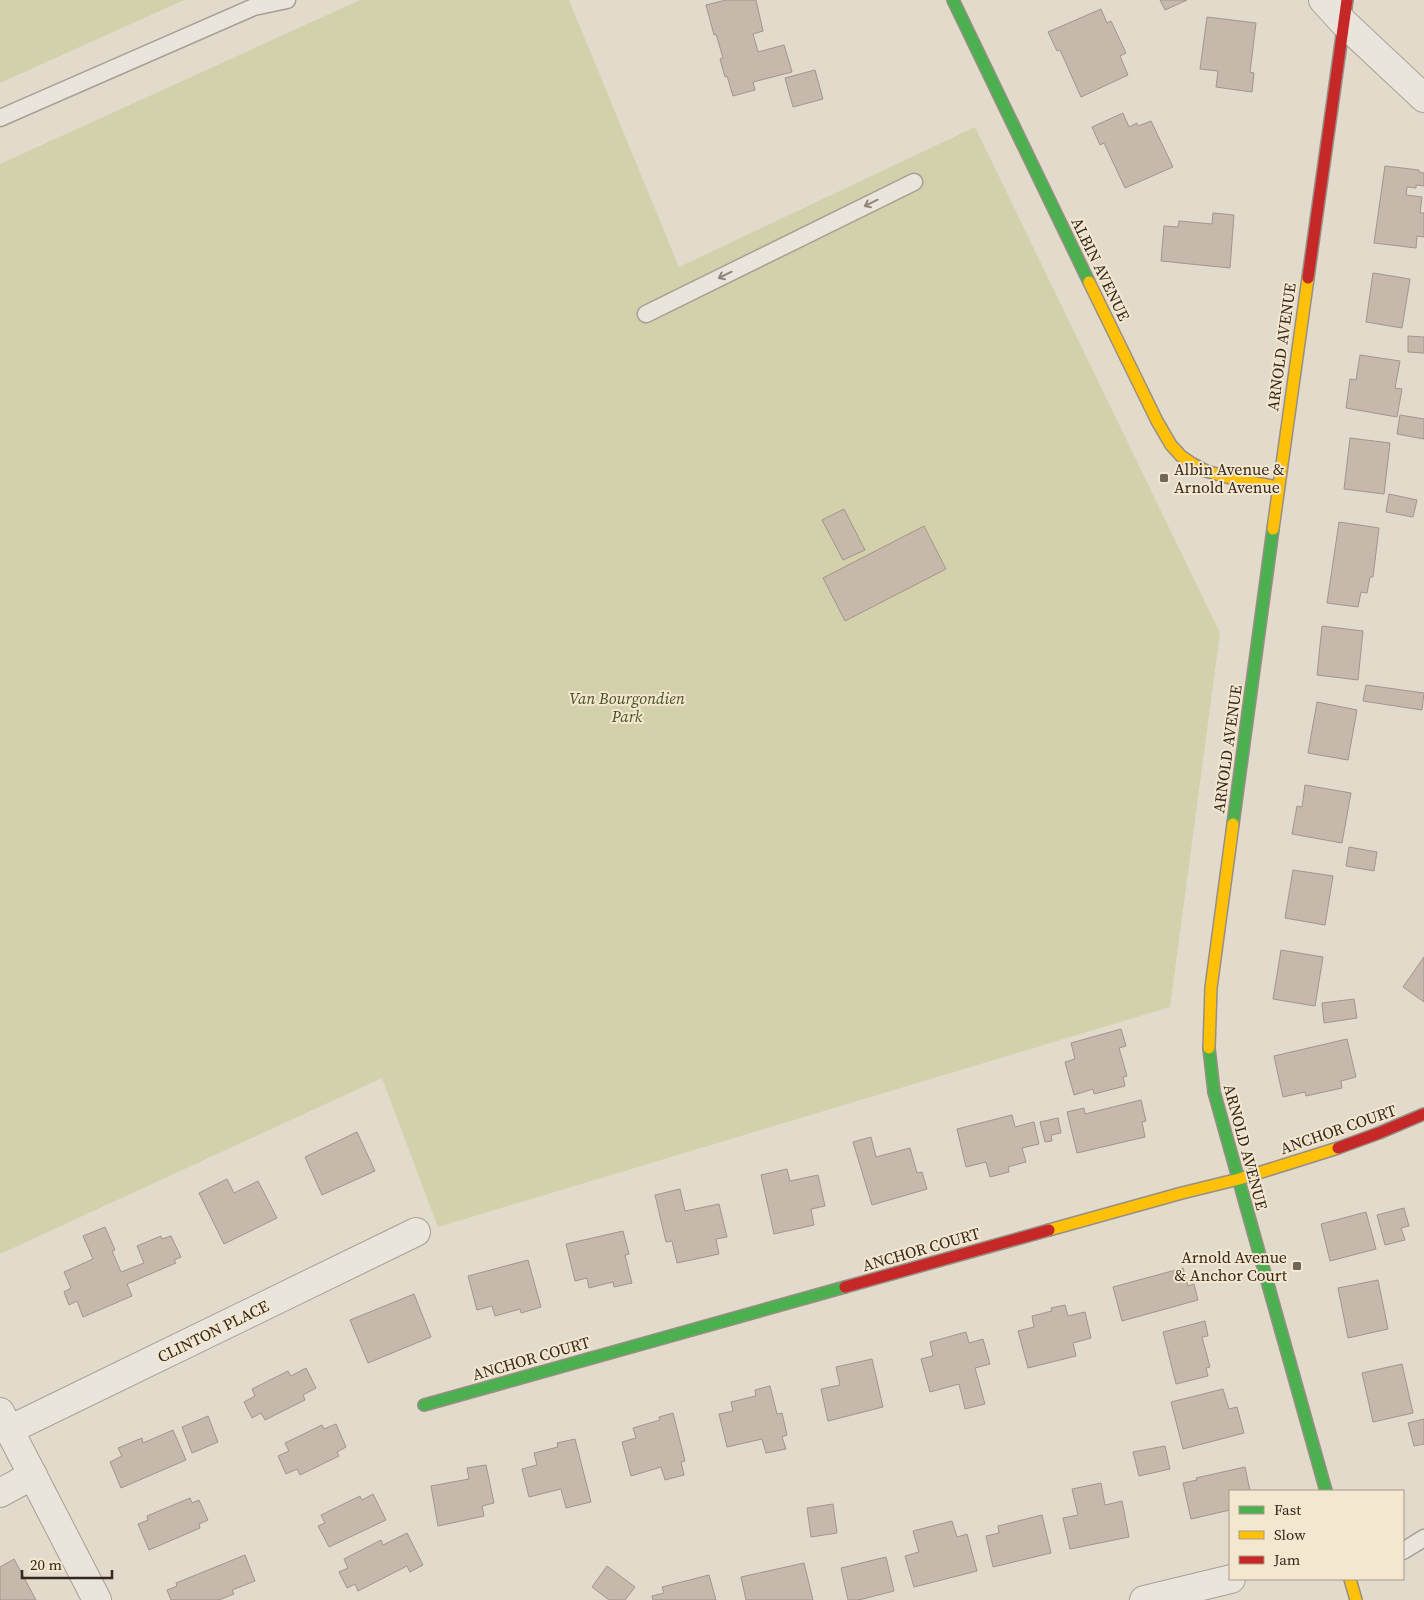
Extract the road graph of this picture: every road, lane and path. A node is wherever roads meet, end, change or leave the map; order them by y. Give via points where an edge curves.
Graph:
1 (288, 0) edge
2 (953, 0) edge
3 (1323, 0) edge
4 (1345, 11) edge
5 (1424, 98) edge
6 (0, 118) edge
7 (914, 182) dead end
8 (646, 314) dead end
9 (1278, 487) junction
10 (1424, 1114) edge
11 (1237, 1180) junction
12 (416, 1232) dead end
13 (424, 1405) dead end
14 (5, 1421) edge
15 (32, 1475) junction
16 (1326, 1490) edge
17 (0, 1493) edge
18 (1424, 1538) edge
19 (1404, 1550) edge
20 (1229, 1579) edge
21 (1350, 1580) edge
22 (97, 1600) edge
23 (1144, 1600) edge
24 (1356, 1600) edge

1 - 6 lane via 254,7
2 - 9 street, ALBIN AVENUE via 1171,445 1199,469
3 - 4 street
4 - 5 street
4 - 9 street, ARNOLD AVENUE
7 -> 8 lane
9 - 11 street, ARNOLD AVENUE via 1209,1014 1209,1055 1214,1092
10 - 11 street, ANCHOR COURT via 1369,1138
11 - 13 street, ANCHOR COURT via 1182,1192
11 - 16 street, ARNOLD AVENUE
12 - 14 street, CLINTON PLACE
14 - 15 street
15 - 17 street
15 - 22 street
18 - 19 lane
20 - 23 street
21 - 24 street

